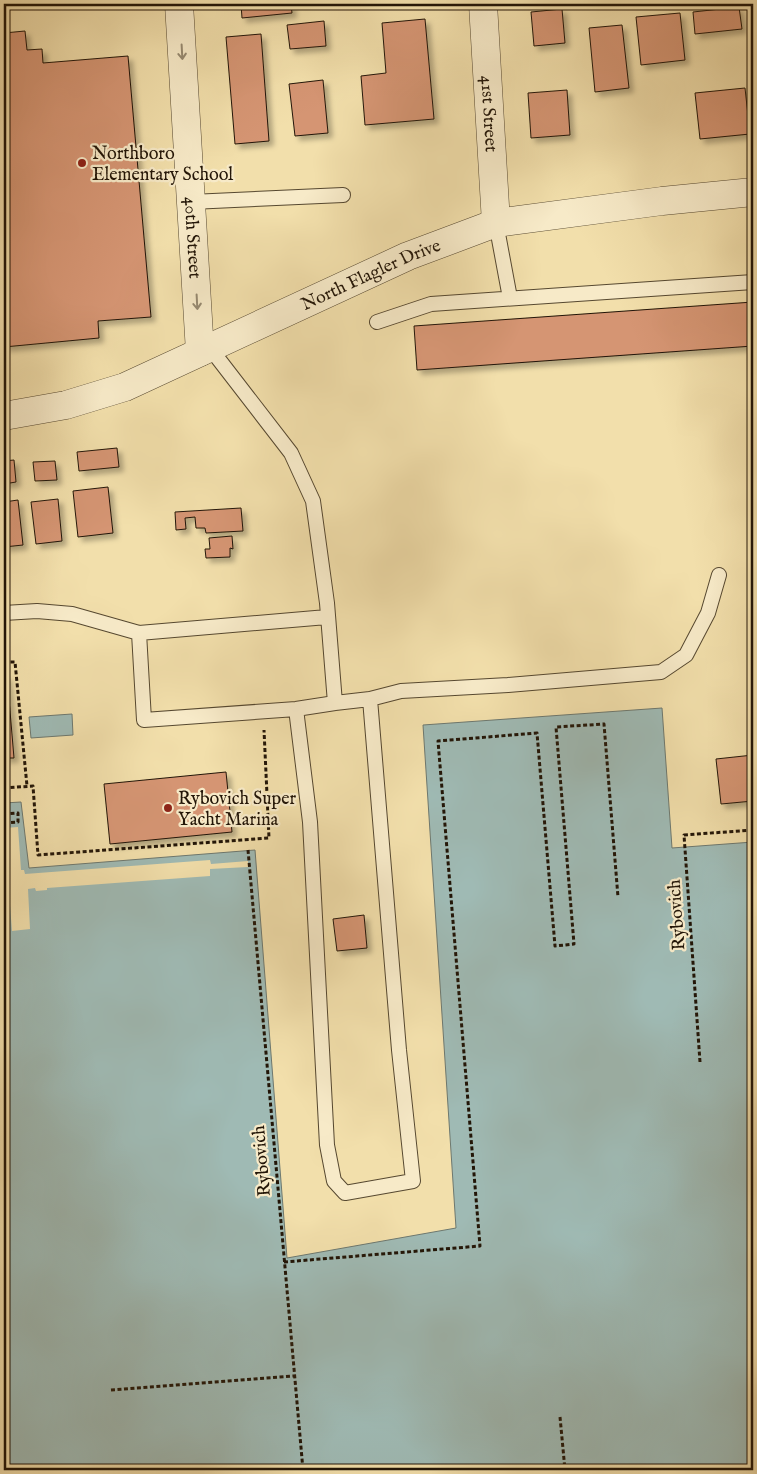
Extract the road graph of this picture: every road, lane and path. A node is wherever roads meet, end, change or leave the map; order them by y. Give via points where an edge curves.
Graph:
1 (179, 4) edge
2 (483, 4) edge
3 (753, 192) edge
4 (343, 195) dead end
5 (191, 202) junction
6 (496, 223) junction
7 (753, 282) edge
8 (510, 298) junction
9 (378, 322) dead end
10 (205, 350) junction
11 (4, 416) edge
12 (719, 575) dead end
13 (4, 613) edge
14 (327, 617) junction
15 (139, 633) junction
16 (4, 662) edge
17 (370, 699) junction
18 (335, 703) junction
19 (296, 709) junction
20 (264, 722) dead end
21 (27, 786) junction
22 (4, 788) edge
23 (4, 814) edge
24 (4, 824) edge
25 (753, 830) edge
26 (248, 850) dead end
27 (618, 896) dead end
28 (700, 1062) dead end
29 (284, 1262) junction
30 (294, 1376) junction
31 (110, 1390) dead end
32 (560, 1417) dead end
33 (303, 1470) edge
34 (565, 1470) edge

1 -> 5 street, 40th Street
2 - 6 street, 41st Street
3 - 6 street, North Flagler Drive
4 - 5 lane
5 -> 10 street, 40th Street
6 - 8 lane
6 - 10 street, North Flagler Drive via 408,256
7 - 8 lane
8 - 9 lane via 431,304
10 - 11 street, North Flagler Drive via 125,387 66,405
10 - 14 lane via 291,453 313,501
12 - 17 lane via 708,613 686,656 661,672 401,691
13 - 15 lane via 37,610 72,614
14 - 15 lane
14 - 18 lane
15 - 19 lane via 144,720
16 - 21 path via 15,662
17 - 18 lane
17 - 19 lane via 413,1181 344,1193 334,1181 327,1145 310,822
18 - 19 lane
20 - 21 path via 269,838 38,855 33,786
21 - 22 path
23 - 24 path via 18,813 18,822
25 - 28 path, Rybovich via 684,835
26 - 29 path, Rybovich
27 - 29 path via 604,724 556,727 574,944 555,946 537,733 438,741 480,1246
29 - 30 path, Rybovich
30 - 31 path
30 - 33 path, Rybovich
32 - 34 path

